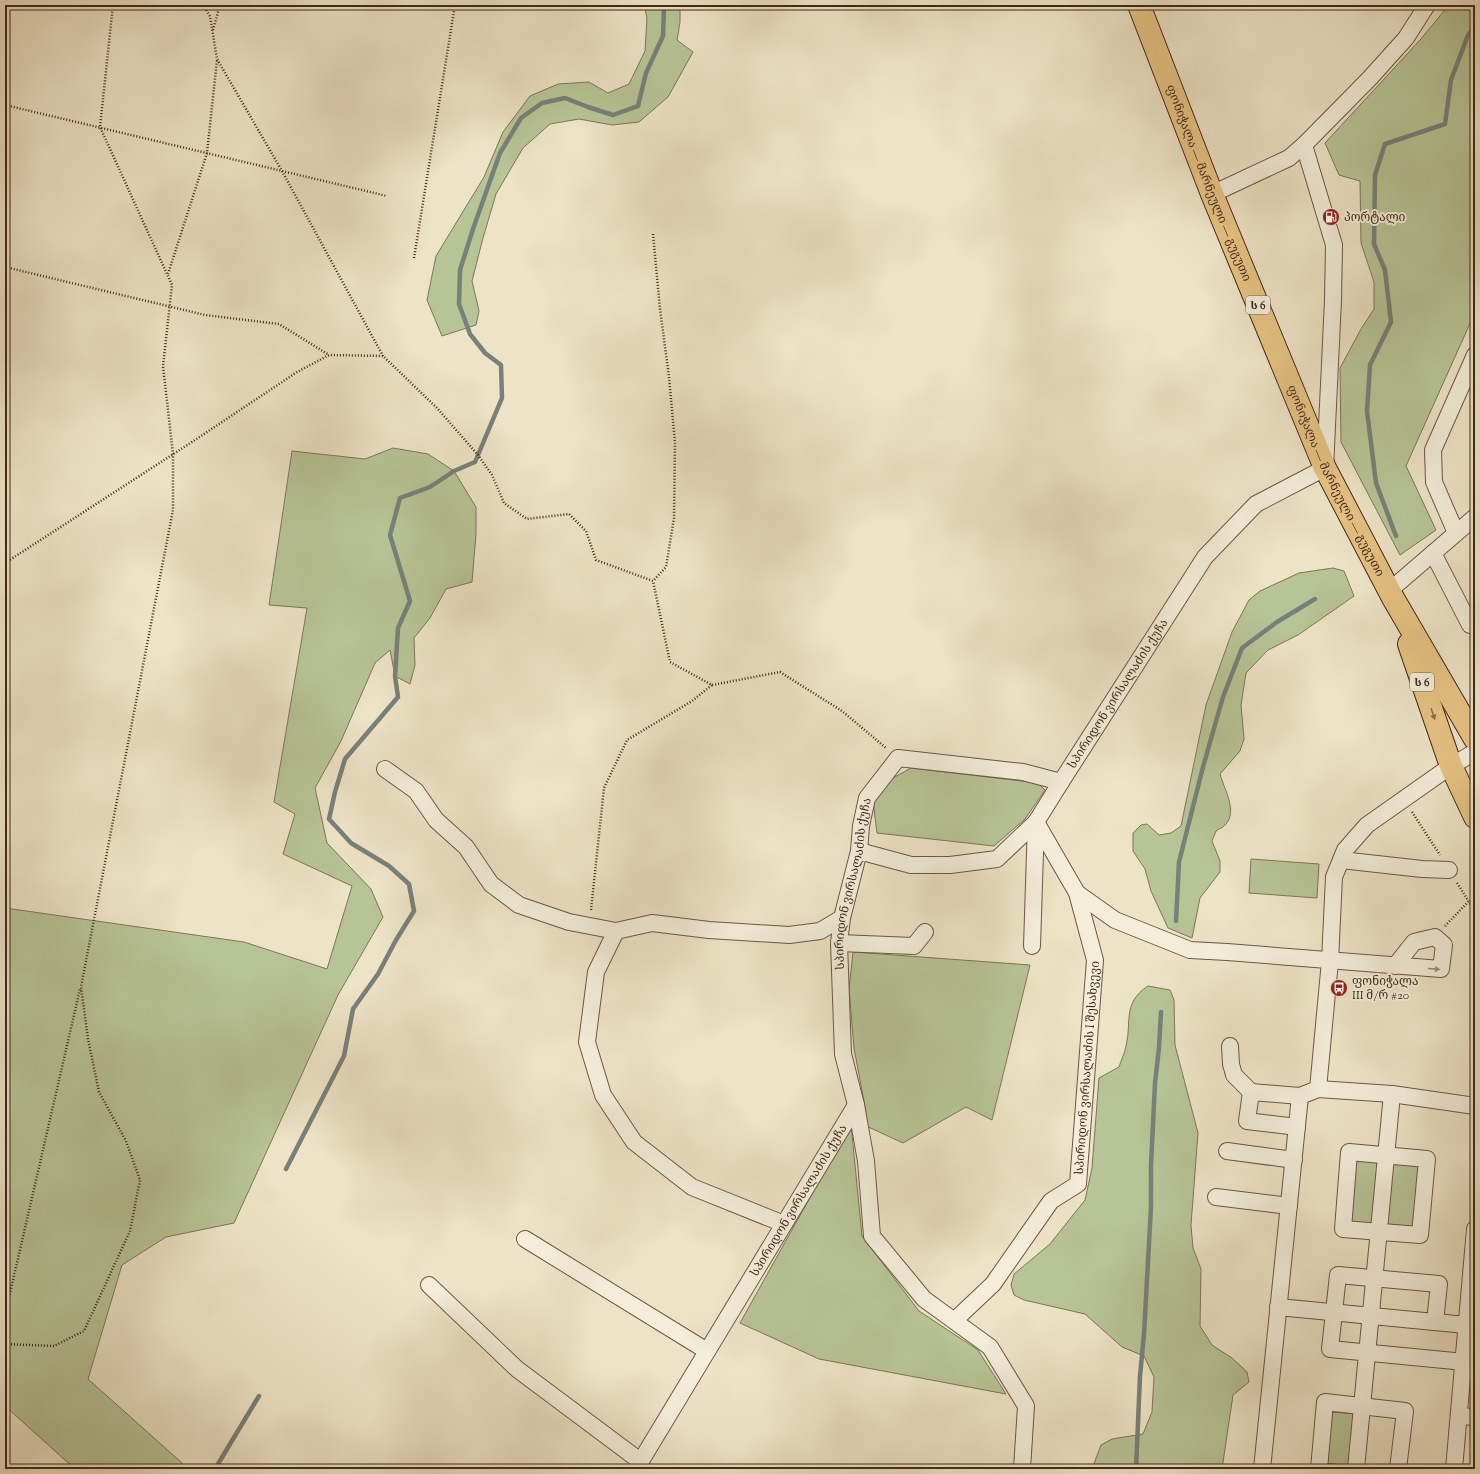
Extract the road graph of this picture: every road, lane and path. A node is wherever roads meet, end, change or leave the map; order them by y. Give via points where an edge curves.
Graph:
1 (113, 5) edge
2 (203, 5) edge
3 (220, 5) edge
4 (455, 5) edge
5 (1139, 5) edge
6 (1427, 5) edge
7 (213, 30) junction
8 (217, 59) junction
9 (5, 105) edge
10 (101, 128) junction
11 (1304, 145) junction
12 (207, 154) junction
13 (282, 171) junction
14 (1212, 194) junction
15 (387, 196) dead end
16 (653, 234) dead end
17 (414, 258) dead end
18 (5, 267) edge
19 (167, 275) junction
20 (170, 306) junction
21 (329, 355) junction
22 (1475, 355) edge
23 (383, 356) junction
24 (173, 454) junction
25 (1325, 468) junction
26 (1475, 517) edge
27 (1456, 533) junction
28 (1433, 554) junction
29 (5, 563) edge
30 (653, 581) junction
31 (1391, 594) junction
32 (1470, 624) dead end
33 (712, 685) junction
34 (1475, 739) edge
35 (1475, 752) edge
36 (898, 758) junction
37 (1451, 766) junction
38 (385, 769) dead end
39 (1061, 782) junction
40 (1475, 816) edge
41 (1036, 822) junction
42 (859, 851) junction
43 (1341, 860) junction
44 (1449, 870) dead end
45 (1077, 893) junction
46 (1469, 901) dead end
47 (842, 918) junction
48 (587, 925) junction
49 (616, 931) junction
50 (926, 932) dead end
51 (1435, 937) junction
52 (839, 943) junction
53 (1032, 946) dead end
54 (1330, 960) junction
55 (1395, 966) junction
56 (81, 987) junction
57 (1230, 1046) dead end
58 (1318, 1089) junction
59 (1251, 1092) junction
60 (1392, 1094) junction
61 (1300, 1096) junction
62 (856, 1105) junction
63 (1475, 1106) edge
64 (1297, 1127) junction
65 (1227, 1151) dead end
66 (1386, 1156) junction
67 (1294, 1160) junction
68 (1216, 1197) dead end
69 (1289, 1206) junction
70 (784, 1224) junction
71 (1475, 1229) edge
72 (1379, 1232) junction
73 (525, 1239) dead end
74 (1374, 1278) junction
75 (430, 1285) dead end
76 (1472, 1289) edge
77 (1278, 1307) junction
78 (1334, 1312) junction
79 (5, 1315) edge
80 (1370, 1316) junction
81 (955, 1320) junction
82 (1435, 1322) junction
83 (1466, 1325) junction
84 (5, 1344) edge
85 (707, 1351) junction
86 (1367, 1353) junction
87 (1469, 1362) edge
88 (1362, 1406) junction
89 (1459, 1416) junction
90 (1475, 1417) edge
91 (638, 1465) edge
92 (1022, 1469) edge
93 (1262, 1469) edge
94 (1318, 1469) edge
95 (1356, 1469) edge
96 (1398, 1469) edge
97 (1454, 1469) edge

1 - 10 path
2 - 7 path via 210,16
3 - 7 path
4 - 17 path
5 - 14 highway, ფონიჭალა — მარნეული — გუგუთი / ს 6
6 - 11 street via 1400,44
7 - 8 path
8 - 12 path
8 - 13 path
9 - 10 path
10 - 12 path
10 - 19 path
11 - 14 street via 1289,158
11 - 25 street via 1334,245
12 - 13 path
12 - 19 path
13 - 15 path
13 - 23 path
14 - 25 highway, ფონიჭალა — მარნეული — გუგუთი / ს 6
16 - 30 path via 675,443 674,518 666,567
18 - 20 path
19 - 20 path via 172,285
20 - 21 path via 205,315 279,324
20 - 24 path via 163,366
21 - 23 path
21 - 24 path via 297,372
22 - 27 street via 1433,450 1434,482
23 - 30 path via 437,408 478,455 492,476 504,503 527,519 569,514 586,531 596,560
24 - 29 path
24 - 56 path via 173,510
25 - 31 highway, ფონიჭალა — მარნეული — გუგუთი / ს 6
25 - 39 street, სპირიდონ ვირსალაძის ქუჩა via 1256,504 1205,557
26 - 27 street
27 - 28 street
28 - 31 street
28 - 32 street
30 - 33 path via 670,662
31 - 34 highway, ს 6
31 -> 37 highway, ს 6
33 - 36 path via 780,672 842,711
33 - 48 path via 692,701 627,740 604,788 592,905
35 - 37 street
36 - 39 street, სპირიდონ ვირსალაძის ქუჩა via 1023,772
36 - 42 street, სპირიდონ ვირსალაძის ქუჩა via 867,798
37 - 40 highway, ს 6
37 - 43 street via 1367,825 1345,850
38 - 48 street via 416,791 436,820 466,847 491,884 513,901 569,922
39 - 41 street
41 - 42 street via 997,859 950,865 911,865
41 - 45 street, სპირიდონ ვირსალაძის I შესახვევი
41 - 53 street
42 - 47 street, სპირიდონ ვირსალაძის ქუჩა
43 - 44 street
43 - 54 street via 1334,877
45 - 54 street via 1115,920 1190,950
45 - 81 street, სპირიდონ ვირსალაძის I შესახვევი via 1095,960 1078,1184 1051,1201 993,1284
46 - 51 path
47 - 49 street via 820,932 789,934 709,930 652,923
47 - 52 street, სპირიდონ ვირსალაძის ქუჩა
48 - 49 street
49 - 70 street via 596,972 587,1042 603,1095 634,1142 692,1187
50 - 52 street via 914,946
51 - 55 street via 1414,942
55 -> 51 street via 1441,969 1444,945
52 - 62 street, სპირიდონ ვირსალაძის ქუჩა via 843,1054
54 - 55 street
54 - 58 street
56 - 79 path
56 - 84 path via 99,1092 126,1141 140,1180 130,1231 84,1331 54,1346
57 - 59 street via 1234,1075
58 - 60 street
58 - 61 street
59 - 61 street
59 - 64 street via 1247,1121
60 - 63 street
60 - 66 street
61 - 64 street
62 - 70 street, სპირიდონ ვირსალაძის ქუჩა
62 - 81 street via 866,1161 872,1236 924,1299
64 - 67 street
65 - 67 street
66 - 72 street
66 - 72 street via 1350,1152 1343,1229
66 - 72 street via 1427,1159 1420,1235
67 - 69 street
68 - 69 street
69 - 77 street
70 - 85 street, სპირიდონ ვირსალაძის ქუჩა
71 - 76 street
72 - 74 street
73 - 85 street
74 - 78 street via 1338,1275
74 - 80 street
74 - 82 street via 1439,1284
75 - 91 street via 517,1369
76 - 83 street
77 - 78 street
77 - 93 street
78 - 80 street
78 - 86 street via 1330,1349
80 - 82 street
80 - 86 street
81 - 92 street via 990,1347 1026,1406
82 - 83 street
83 - 87 street
85 - 91 street, სპირიდონ ვირსალაძის ქუჩა
86 - 87 street
86 - 88 street
87 - 89 street
88 - 94 street via 1325,1402
88 - 95 street
88 - 96 street via 1405,1411
89 - 90 street
89 - 97 street

